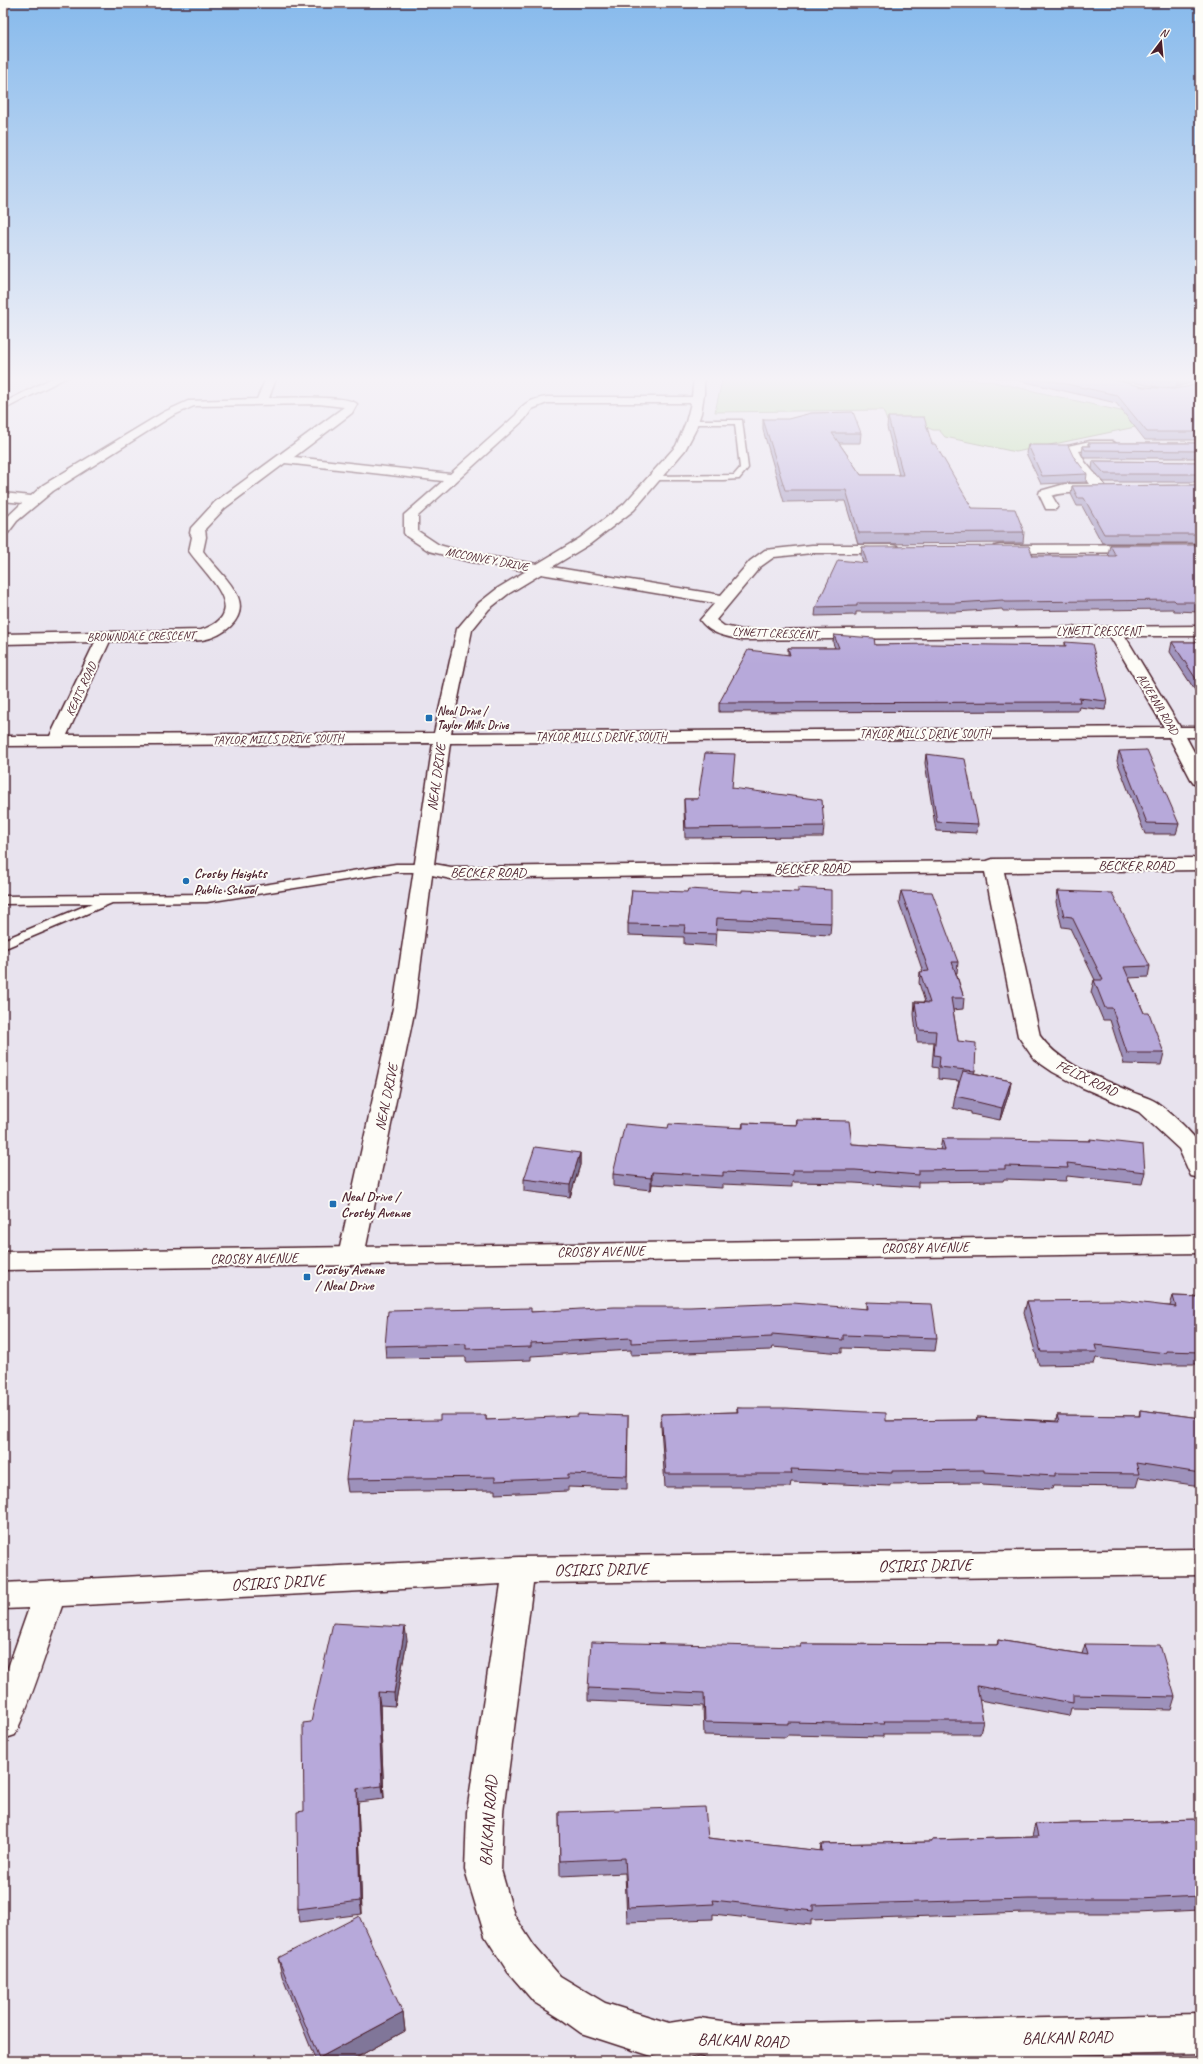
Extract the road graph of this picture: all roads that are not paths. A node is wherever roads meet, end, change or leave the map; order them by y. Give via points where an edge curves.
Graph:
1 (74, 472) edge
2 (264, 472) edge
3 (402, 472) edge
4 (459, 472) edge
5 (659, 472) edge
6 (740, 472) edge
7 (1086, 472) edge
8 (453, 478) junction
9 (654, 478) junction
10 (1099, 488) junction
11 (1115, 488) edge
12 (3, 497) edge
13 (34, 500) junction
14 (1051, 506) dead end
15 (3, 530) edge
16 (1200, 548) edge
17 (904, 549) edge
18 (988, 549) edge
19 (536, 569) junction
20 (724, 600) junction
21 (1114, 631) junction
22 (1200, 631) edge
23 (105, 636) junction
24 (3, 639) edge
25 (1175, 732) junction
26 (1200, 732) edge
27 (442, 737) junction
28 (56, 741) junction
29 (3, 742) edge
30 (1200, 779) edge
31 (1200, 864) edge
32 (993, 866) junction
33 (424, 868) junction
34 (113, 899) junction
35 (3, 900) edge
36 (3, 945) edge
37 (1200, 1170) edge
38 (1200, 1244) edge
39 (351, 1256) junction
40 (3, 1261) edge
41 (1200, 1562) edge
42 (519, 1570) junction
43 (50, 1594) junction
44 (3, 1596) edge
45 (3, 1724) edge
46 (1200, 2034) edge

1 - 13 street, BROWNDALE CRESCENT
2 - 23 street, BROWNDALE CRESCENT via 220,505 198,528 196,551 205,565 226,587 233,604 232,612 224,626 202,636
3 - 8 street
4 - 8 street, MCCONVEY DRIVE
5 - 9 street, NEAL DRIVE
6 - 9 lane via 736,476 723,478
7 - 10 street
8 - 19 street, MCCONVEY DRIVE via 411,515 411,533 434,548
9 - 19 street, NEAL DRIVE via 629,507 604,527
10 - 11 street
10 - 14 street via 1054,489 1045,494
12 - 13 street
13 - 15 street, BROWNDALE CRESCENT via 12,518
16 - 18 street
17 - 20 street, LYNETT CRESCENT via 812,549 770,553 755,564
19 - 20 street, MCCONVEY DRIVE
19 - 27 street, NEAL DRIVE via 484,606 465,629
20 - 21 street, LYNETT CRESCENT via 708,620 711,625 742,635
21 - 22 street, LYNETT CRESCENT
21 - 25 street, ALVERNA ROAD
23 - 24 street, BROWNDALE CRESCENT
23 - 28 street, KEATS ROAD
25 - 26 street, TAYLOR MILLS DRIVE SOUTH
25 - 27 street, TAYLOR MILLS DRIVE SOUTH
25 - 30 street, ALVERNA ROAD
27 - 28 street, TAYLOR MILLS DRIVE SOUTH
27 - 33 street, NEAL DRIVE
28 - 29 street, TAYLOR MILLS DRIVE SOUTH
31 - 32 street, BECKER ROAD
32 - 33 street, BECKER ROAD via 451,873
32 - 37 street, FELIX ROAD via 1029,1036 1042,1054 1061,1067 1147,1107 1189,1146
33 - 34 lane via 396,868 207,898
33 - 39 street, NEAL DRIVE via 404,1008
34 - 35 lane
34 - 36 lane
38 - 39 street, CROSBY AVENUE
39 - 40 street, CROSBY AVENUE
41 - 42 street, OSIRIS DRIVE
42 - 43 street, OSIRIS DRIVE
42 - 46 street, BALKAN ROAD via 485,1812 483,1870 498,1923 521,1959 547,1989 595,2019 669,2042 700,2037 743,2043
43 - 44 street, OSIRIS DRIVE
43 - 45 street

